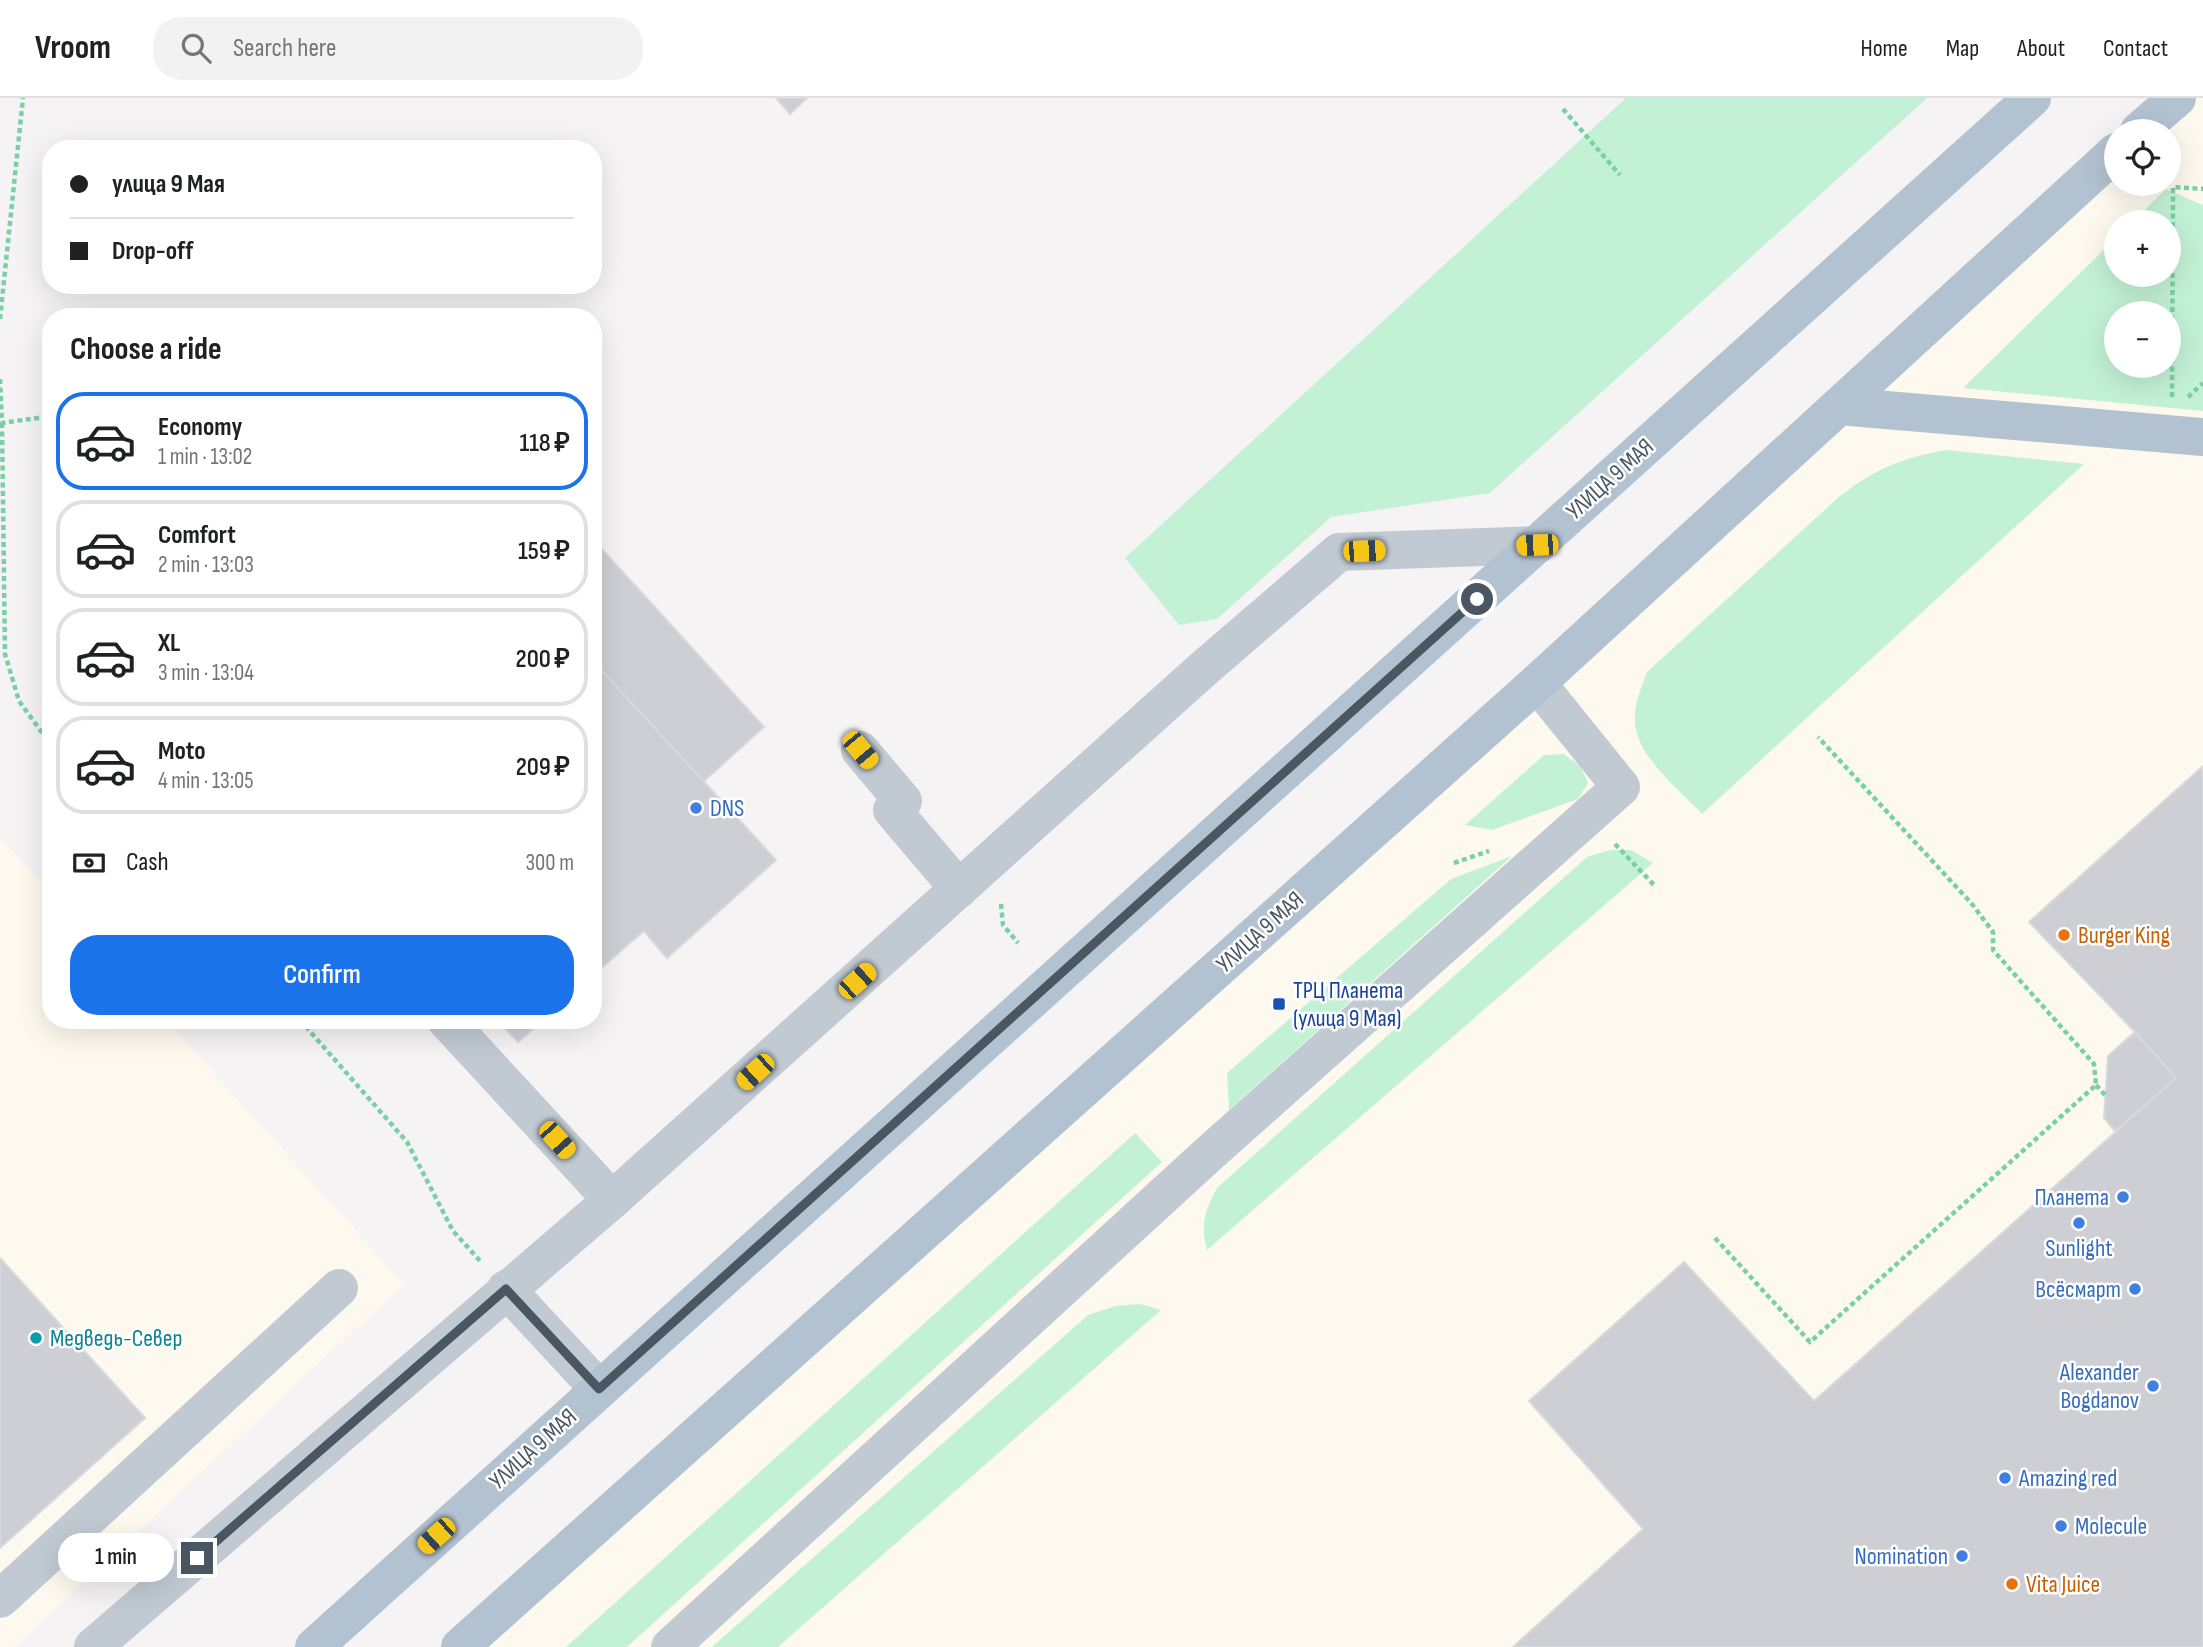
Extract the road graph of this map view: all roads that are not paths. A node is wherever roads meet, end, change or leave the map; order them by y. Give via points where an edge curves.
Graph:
1 (2032, 98) edge
2 (2177, 98) edge
3 (2153, 119) edge
4 (2104, 163) edge
5 (1839, 406) junction
6 (2203, 438) edge
7 (1537, 545) junction
8 (1537, 683) junction
9 (860, 750) dead end
10 (959, 889) junction
11 (454, 1029) edge
12 (612, 1200) junction
13 (339, 1288) dead end
14 (506, 1289) junction
15 (599, 1389) junction
16 (0, 1599) edge
17 (93, 1647) edge
18 (314, 1647) edge
19 (460, 1647) edge
20 (670, 1647) edge

1 - 7 main road, УЛИЦА 9 МАЯ
2 - 3 main road
4 - 5 main road, УЛИЦА 9 МАЯ
5 - 6 main road
5 - 8 main road, УЛИЦА 9 МАЯ
7 - 10 lane via 1339,552
7 - 15 main road, УЛИЦА 9 МАЯ
8 - 19 main road, УЛИЦА 9 МАЯ
8 - 20 lane via 1621,787 1212,1151
9 - 10 lane via 903,801 892,810
10 - 12 lane
11 - 12 lane
12 - 14 lane
13 - 16 lane
14 - 15 lane
14 - 17 lane
15 - 18 main road, УЛИЦА 9 МАЯ

